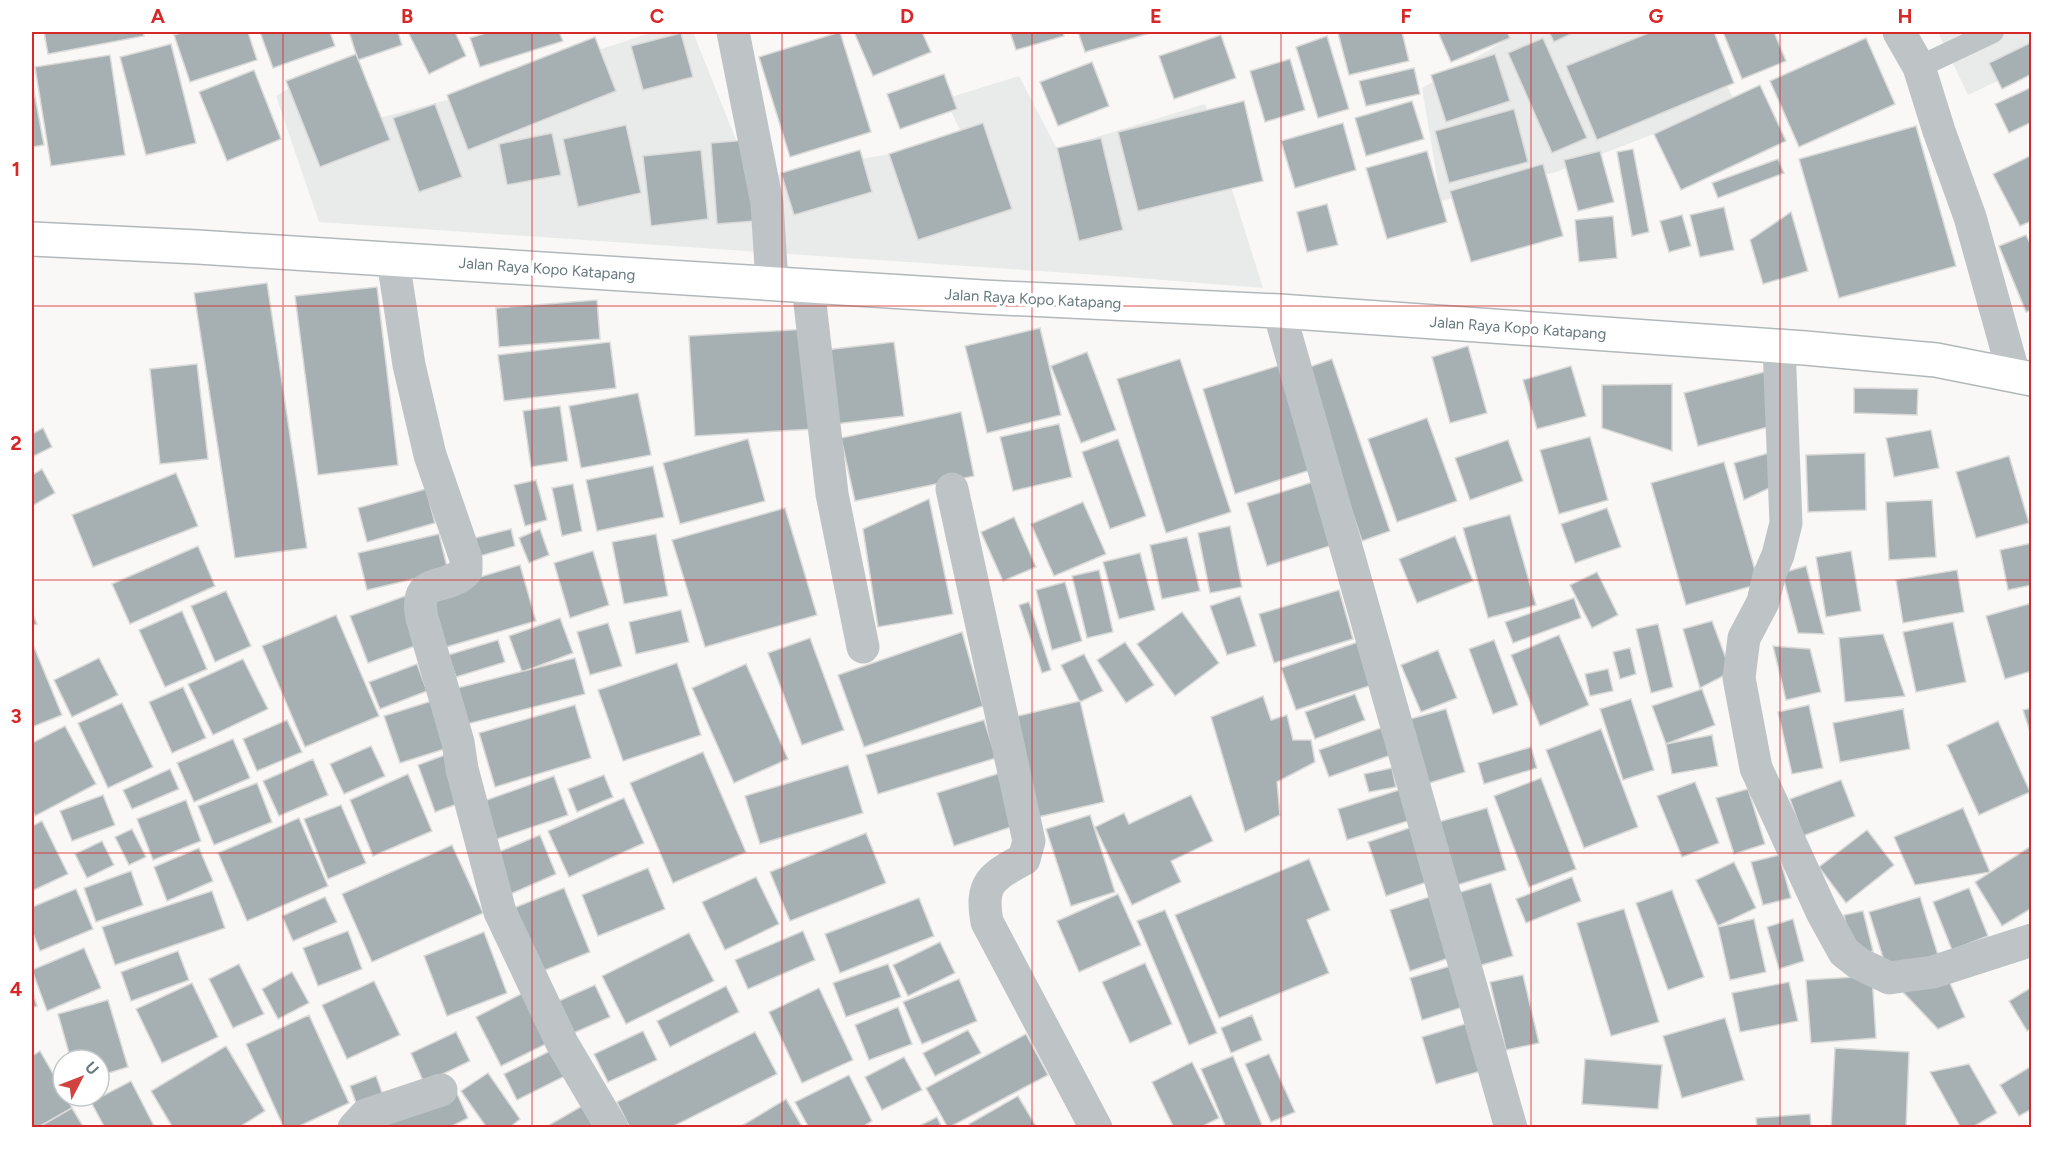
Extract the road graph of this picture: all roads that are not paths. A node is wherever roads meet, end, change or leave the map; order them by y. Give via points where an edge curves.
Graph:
1 (733, 32) edge
2 (1899, 32) edge
3 (1993, 32) edge
4 (1919, 67) junction
5 (32, 238) edge
6 (393, 260) junction
7 (772, 283) junction
8 (808, 286) junction
9 (1279, 311) junction
10 (1779, 346) junction
11 (2023, 377) edge
12 (952, 489) dead end
13 (863, 647) dead end
14 (2031, 940) edge
15 (441, 1090) dead end
16 (354, 1128) edge
17 (612, 1128) edge
18 (1095, 1128) edge
19 (1511, 1128) edge

1 - 7 street via 767,203
2 - 4 street
3 - 4 lane
4 - 11 street
5 - 6 main road, Jalan Raya Kopo Katapang
6 - 7 main road, Jalan Raya Kopo Katapang
6 - 17 street via 409,365 430,455 466,559 466,571 458,580 432,586 422,593 422,618 500,912 562,1043
7 - 8 main road, Jalan Raya Kopo Katapang
8 - 9 main road, Jalan Raya Kopo Katapang
8 - 13 street via 832,494
9 - 10 main road, Jalan Raya Kopo Katapang
9 - 19 street
10 - 11 main road, Jalan Raya Kopo Katapang via 1936,360
10 - 14 street via 1786,523 1763,602 1744,638 1739,678 1756,768 1822,912 1844,952 1858,963 1889,978 1933,972
12 - 18 street via 1029,841 1024,859 990,881 983,900 987,922
15 - 16 street via 366,1114

